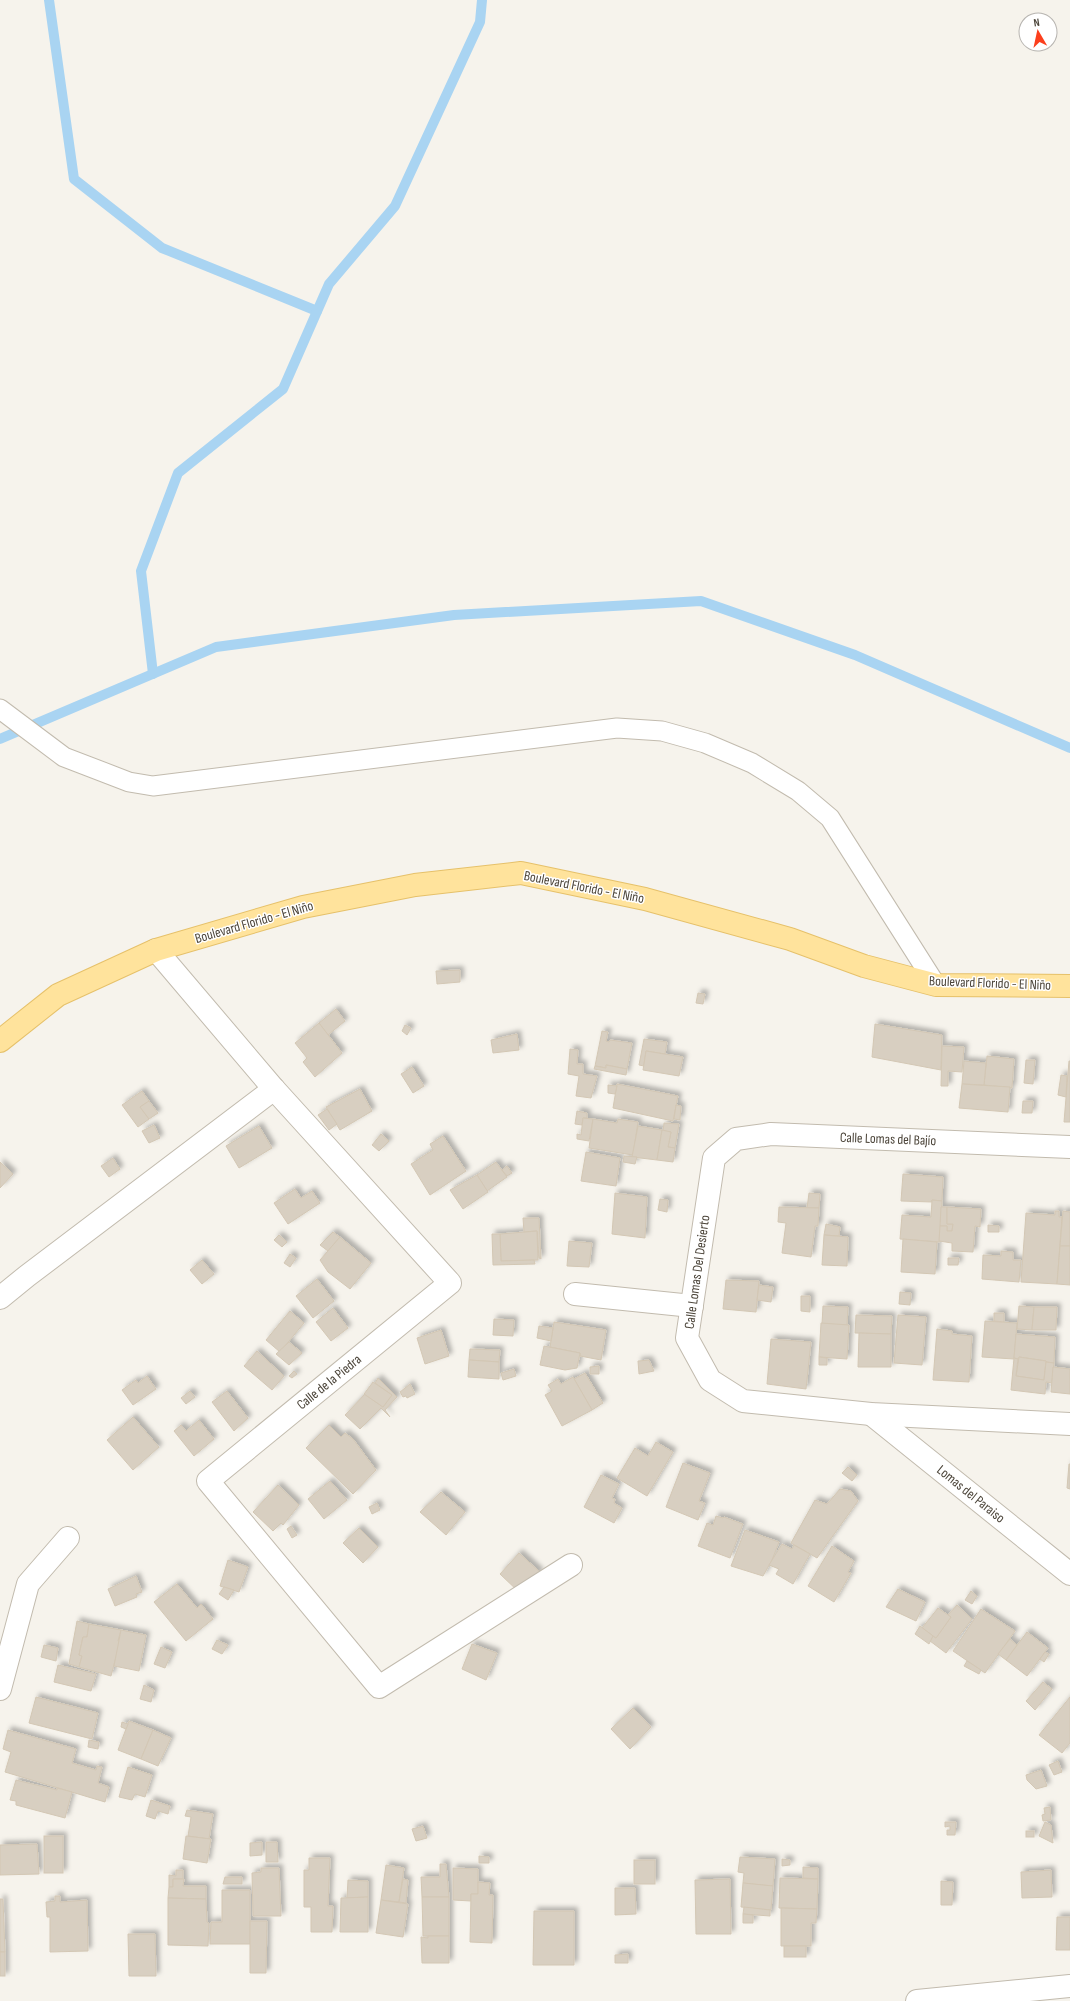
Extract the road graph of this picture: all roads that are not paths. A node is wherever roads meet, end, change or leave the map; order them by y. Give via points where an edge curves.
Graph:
1 (0, 709) edge
2 (156, 950) junction
3 (936, 984) junction
4 (1070, 986) edge
5 (0, 1041) edge
6 (274, 1089) junction
7 (1070, 1147) edge
8 (714, 1158) joint
9 (575, 1294) dead end
10 (0, 1298) edge
11 (692, 1306) junction
12 (871, 1414) junction
13 (1070, 1424) edge
14 (68, 1538) dead end
15 (571, 1565) dead end
16 (1070, 1574) edge
17 (0, 1689) edge
18 (1070, 1986) edge
19 (917, 2001) edge

1 - 3 lane via 64,757 129,782 153,786 618,728 662,731 705,743 752,763 798,791 830,818
2 - 3 main road, Boulevard Florido - El Niño via 303,907 415,885 521,873 645,899 790,939 864,966
2 - 5 main road, Boulevard Florido - El Niño via 58,995
2 - 6 street
3 - 4 main road, Boulevard Florido - El Niño
6 - 10 street
6 - 15 street, Calle de la Piedra via 450,1283 208,1481 379,1687
7 - 8 street, Calle Lomas del Bajío via 771,1134 736,1139
8 - 11 street, Calle Lomas Del Desierto
9 - 11 street
11 - 12 street, Calle Lomas Del Desierto via 688,1338 710,1380 743,1400
12 - 13 street
12 - 16 street, Lomas del Paraiso
14 - 17 street via 28,1584
18 - 19 street

